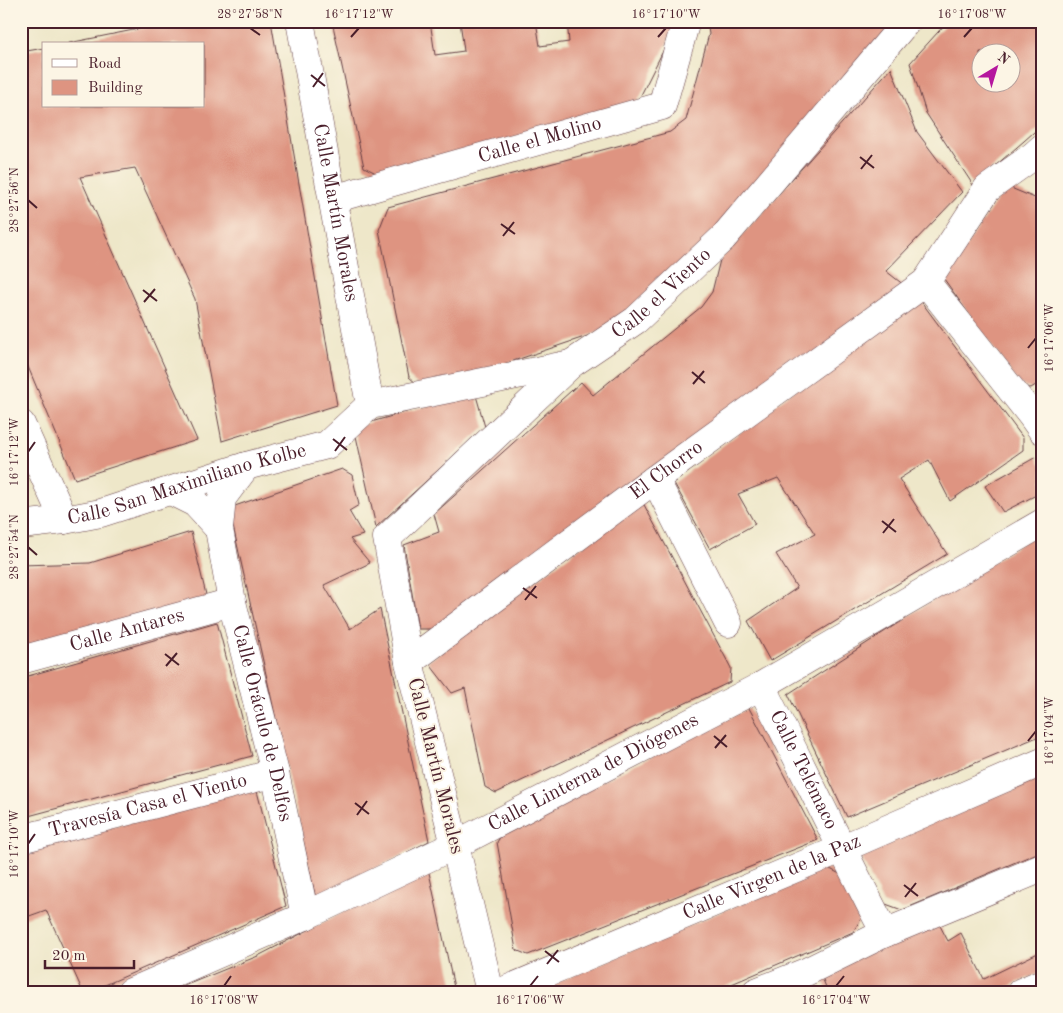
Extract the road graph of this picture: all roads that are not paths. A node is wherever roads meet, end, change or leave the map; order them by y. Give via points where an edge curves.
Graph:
1 (300, 21) edge
2 (686, 21) edge
3 (908, 21) edge
4 (1039, 159) edge
5 (332, 199) junction
6 (926, 282) junction
7 (571, 364) junction
8 (370, 405) junction
9 (1039, 419) edge
10 (21, 424) edge
11 (246, 466) junction
12 (655, 479) junction
13 (171, 491) junction
14 (64, 520) junction
15 (1042, 523) edge
16 (21, 525) edge
17 (219, 529) junction
18 (387, 538) joint
19 (232, 602) junction
20 (728, 623) dead end
21 (21, 660) edge
22 (408, 662) junction
23 (761, 686) junction
24 (1042, 762) edge
25 (275, 773) junction
26 (21, 838) edge
27 (455, 845) junction
28 (842, 850) junction
29 (1042, 868) edge
30 (305, 916) junction
31 (885, 933) junction
32 (810, 982) edge
33 (1042, 983) edge
34 (131, 992) edge
35 (490, 992) edge
36 (501, 992) edge
37 (756, 992) edge
38 (1021, 992) edge

1 - 5 street, Calle Martín Morales
2 - 5 street, Calle el Molino via 662,106
3 - 7 street, Calle el Viento via 722,238 636,320
4 - 6 street via 987,189
5 - 8 street, Calle Martín Morales
6 - 9 street
6 - 12 street, El Chorro
7 - 8 street
7 - 18 street, Calle el Viento
8 - 11 street, Calle San Maximiliano Kolbe via 326,445
10 - 14 street
11 - 13 street, Calle San Maximiliano Kolbe
11 - 17 street, Calle Oráculo de Delfos via 222,498
12 - 20 street
12 - 22 street, El Chorro
13 - 14 street, Calle San Maximiliano Kolbe via 101,513
13 - 17 street via 195,503
14 - 16 street, Calle San Maximiliano Kolbe
15 - 23 street, Calle Linterna de Diógenes
17 - 19 street, Calle Oráculo de Delfos
18 - 22 street, Calle Martín Morales
19 - 21 street, Calle Antares
19 - 25 street, Calle Oráculo de Delfos
22 - 27 street, Calle Martín Morales
23 - 27 street, Calle Linterna de Diógenes
23 - 28 street, Calle Telémaco
24 - 28 street, Calle Virgen de la Paz
25 - 26 street, Travesía Casa el Viento
25 - 30 street, Calle Oráculo de Delfos
27 - 30 street, Calle Linterna de Diógenes
27 - 35 street, Calle Martín Morales
28 - 31 street, Calle Telémaco
28 - 36 street, Calle Virgen de la Paz
29 - 31 street
30 - 34 street, Calle Linterna de Diógenes
31 - 32 street
32 - 37 street
33 - 38 street

